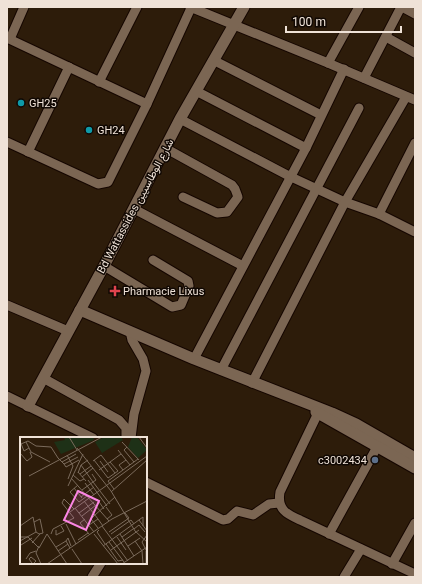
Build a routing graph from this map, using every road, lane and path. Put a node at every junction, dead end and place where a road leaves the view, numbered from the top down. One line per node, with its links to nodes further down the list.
1 (24, 7): 10 (street)
2 (137, 7): 17 (street)
3 (191, 7): 8 (street); 20 (street)
4 (244, 7): 8 (street, Bd Wattassides شارع الوطاسيين)
5 (359, 7): 13 (street)
6 (402, 7): 7 (street); 9 (street)
7 (415, 14)
8 (234, 24): 12 (street, Bd Wattassides شارع الوطاسيين); 13 (street)
9 (386, 37): 11 (street); 16 (street)
10 (8, 38): 14 (street)
11 (415, 53)
12 (213, 60): 18 (street, Bd Wattassides شارع الوطاسيين); 22 (street)
13 (328, 63): 15 (street)
14 (69, 67): 17 (street); 28 (street)
15 (344, 70): 16 (street); 22 (street)
16 (364, 78): 19 (street)
17 (99, 82): 20 (street)
18 (196, 91): 23 (street, Bd Wattassides شارع الوطاسيين); 27 (street)
19 (411, 98): 32 (street)
20 (147, 104): 28 (street)
21 (359, 108): 30 (street)
22 (321, 115): 27 (street)
23 (180, 119): 26 (street, Bd Wattassides شارع الوطاسيين); 29 (street)
24 (7, 142): 28 (street)
25 (415, 143): 34 (street)
26 (165, 148): 31 (street); 33 (street, Bd Wattassides شارع الوطاسيين)
27 (306, 148): 29 (street)
28 (28, 152)
29 (289, 176): 30 (street); 38 (street)
30 (315, 188): 32 (street); 44 (street)
31 (183, 197)
32 (345, 202): 34 (street); 46 (street)
33 (134, 209): 37 (street, Bd Wattassides شارع الوطاسيين); 38 (street)
34 (379, 214): 35 (street)
35 (414, 228)
36 (153, 260): 37 (street)
37 (104, 266): 40 (street, Bd Wattassides شارع الوطاسيين)
38 (243, 266): 43 (street)
39 (7, 305): 41 (street)
40 (80, 310): 41 (street, Bd Wattassides شارع الوطاسيين); 42 (street)
41 (68, 331): 45 (street, Bd Wattassides شارع الوطاسيين)
42 (130, 331): 43 (street); 52 (street)
43 (194, 359): 44 (street)
44 (221, 370): 46 (street)
45 (43, 378): 48 (street, Bd Wattassides شارع الوطاسيين); 51 (street)
46 (252, 383): 49 (street)
47 (7, 396): 48 (street)
48 (28, 406): 50 (street)
49 (319, 411): 53 (street); 54 (street); 57 (street)
50 (91, 437)
51 (126, 437)
52 (131, 437)
53 (377, 447): 55 (street); 59 (street)
54 (415, 458)
55 (415, 468)
56 (147, 482): 57 (street)
57 (279, 503): 59 (street)
58 (415, 523): 62 (street)
59 (329, 534): 60 (street)
60 (361, 549): 62 (street); 65 (street)
61 (100, 564): 64 (street)
62 (392, 564): 63 (street)
63 (415, 574)
64 (92, 577)
65 (344, 577)

